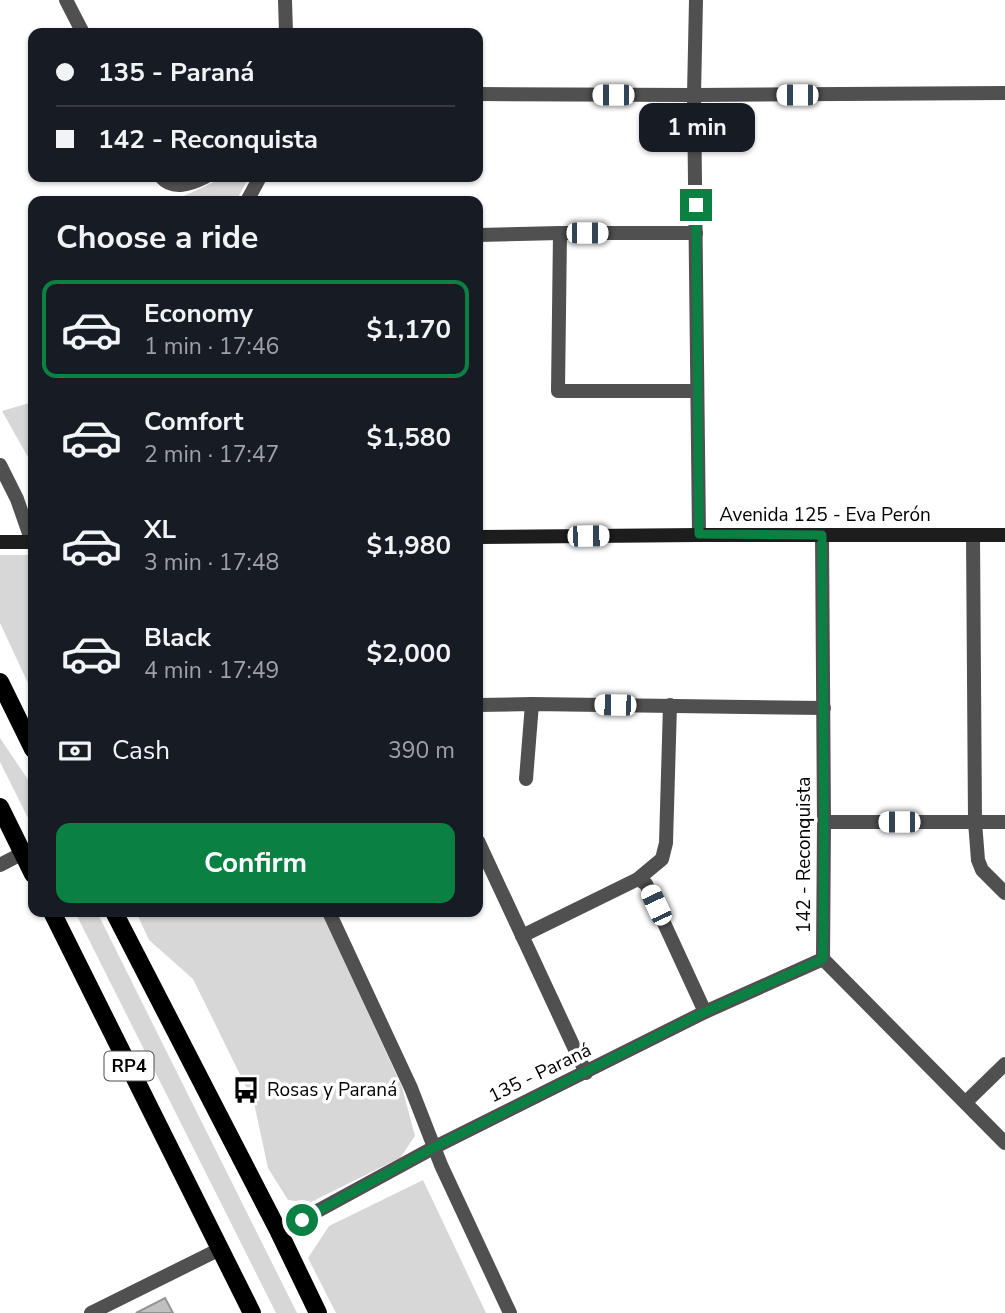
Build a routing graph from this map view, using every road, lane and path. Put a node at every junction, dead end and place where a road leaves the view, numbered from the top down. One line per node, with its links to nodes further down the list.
1 (66, 0): 4 (street)
2 (285, 0): 5 (street)
3 (696, 0): 8 (street)
4 (80, 28)
5 (286, 28)
6 (1005, 93): 8 (street)
7 (483, 94): 8 (street)
8 (694, 96): 12 (street)
9 (165, 182): 10 (street)
10 (196, 182)
11 (559, 233): 12 (street); 13 (street); 14 (street)
12 (696, 233): 14 (street)
13 (483, 235)
14 (697, 391): 17 (street)
15 (0, 465): 16 (street)
16 (28, 529)
17 (699, 534): 18 (street, Avenida 125 - Eva Perón); 21 (street, Avenida 125 - Eva Perón)
18 (822, 535): 19 (street, Avenida 125 - Eva Perón); 28 (street, 142 - Reconquista)
19 (973, 535): 20 (street, Avenida 125 - Eva Perón); 33 (street)
20 (1005, 535)
21 (483, 537)
22 (0, 542): 23 (street)
23 (28, 542)
24 (0, 682): 29 (main road)
25 (531, 704): 26 (street); 27 (street); 30 (street)
26 (483, 705)
27 (670, 705): 28 (street); 39 (street)
28 (824, 708): 32 (street, 142 - Reconquista)
29 (28, 739)
30 (526, 779)
31 (0, 807): 36 (main road)
32 (824, 822): 33 (street); 45 (street, 142 - Reconquista)
33 (975, 822): 34 (street); 40 (street)
34 (1005, 822)
35 (483, 852): 44 (street)
36 (23, 853): 37 (street); 38 (main road)
37 (0, 864)
38 (28, 864)
39 (638, 879): 44 (street); 46 (street)
40 (1005, 893)
41 (54, 917): 53 (main road, RP4)
42 (117, 917): 52 (main road, RP4)
43 (332, 917): 51 (street)
44 (522, 936): 48 (street)
45 (823, 959): 46 (street, 135 - Paraná); 49 (street, 142 - Reconquista)
46 (705, 1012): 48 (street, 135 - Paraná)
47 (1005, 1064): 49 (street)
48 (586, 1073): 51 (street, 135 - Paraná)
49 (966, 1102): 50 (street, 142 - Reconquista)
50 (1005, 1143)
51 (433, 1148): 52 (street, 135 - Paraná); 57 (street)
52 (279, 1233): 56 (main road, RP4)
53 (220, 1250): 54 (street); 55 (main road, RP4)
54 (91, 1313)
55 (252, 1313)
56 (318, 1313)
57 (510, 1313)

